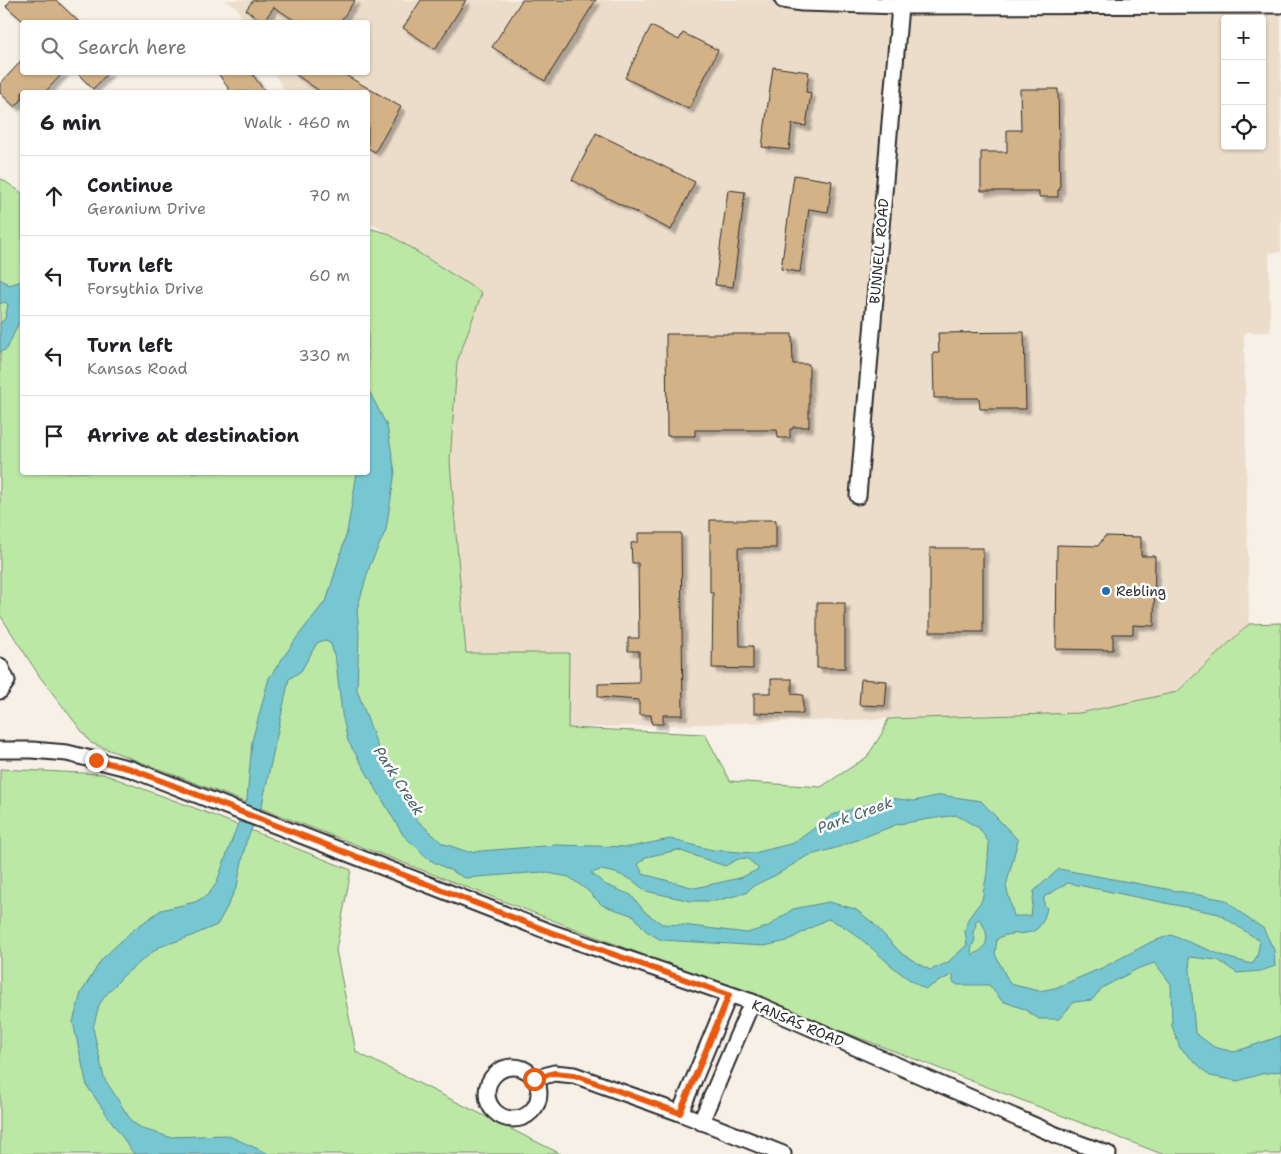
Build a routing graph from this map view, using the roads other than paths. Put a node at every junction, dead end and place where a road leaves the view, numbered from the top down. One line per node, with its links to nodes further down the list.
1 (783, 0): 3 (street)
2 (1281, 5): 3 (street)
3 (900, 6): 4 (street, BUNNELL ROAD)
4 (858, 496)
5 (0, 666): 6 (street)
6 (0, 691)
7 (0, 750): 8 (street, KANSAS ROAD)
8 (729, 995): 9 (street, KANSAS ROAD); 11 (street)
9 (752, 1002): 12 (street); 14 (street, KANSAS ROAD)
10 (534, 1079): 11 (street)
11 (680, 1113): 12 (street)
12 (701, 1122): 13 (street)
13 (783, 1154)
14 (1108, 1154)

